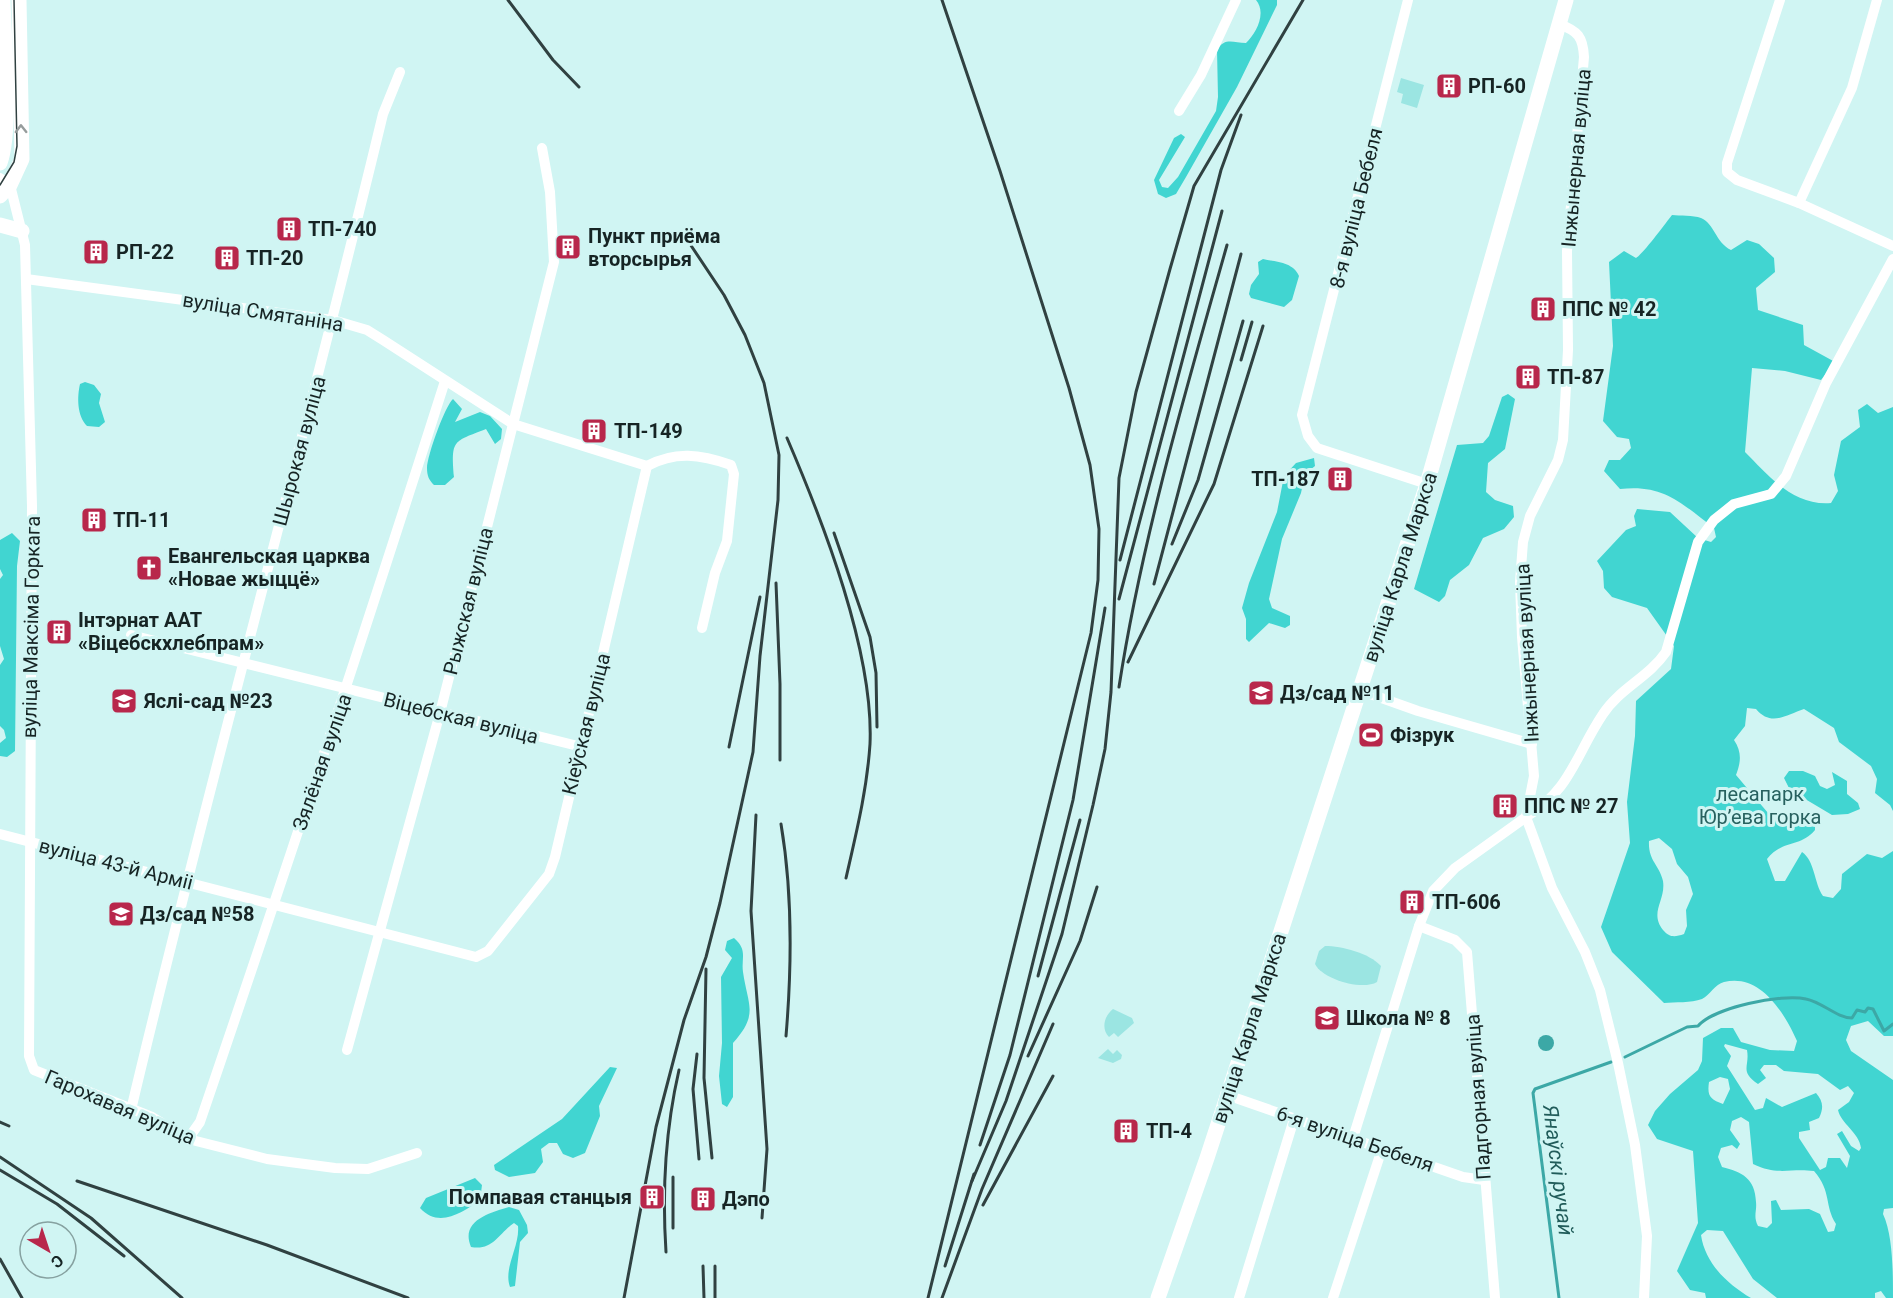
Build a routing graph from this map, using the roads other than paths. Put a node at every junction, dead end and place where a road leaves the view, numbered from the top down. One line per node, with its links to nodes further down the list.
1 (3, 0): 12 (main road, вуліца Максіма Горкага)
2 (19, 0): 13 (main road, one-way to 2)
3 (1236, 0): 10 (street)
4 (1408, 0): 24 (street, 8-я вуліца Бебеля)
5 (1566, 0): 8 (main road, вуліца Карла Маркса)
6 (1780, 0): 14 (street)
7 (1877, 0): 14 (street)
8 (1558, 24): 24 (main road, вуліца Карла Маркса); 31 (street, Інжынерная вуліца)
9 (400, 72): 20 (street, Шырокая вуліца)
10 (1179, 111)
11 (542, 148): 22 (street, Рыжская вуліца)
12 (2, 158): 13 (main road, вуліца Максіма Горкага)
13 (3, 186): 16 (street, вуліца Максіма Горкага)
14 (1799, 203): 17 (street)
15 (0, 225): 16 (main road)
16 (22, 231): 19 (street, вуліца Максіма Горкага)
17 (1893, 246)
18 (1893, 259): 33 (street)
19 (26, 279): 20 (street, вуліца Смятаніна); 35 (street, вуліца Максіма Горкага)
20 (333, 320): 21 (street, вуліца Смятаніна); 27 (street, Шырокая вуліца)
21 (445, 381): 22 (street, вуліца Смятаніна); 28 (street, Зялёная вуліца)
22 (513, 424): 23 (street, вуліца Смятаніна); 30 (street, Рыжская вуліца)
23 (647, 466): 25 (street); 32 (street, Кіеўская вуліца)
24 (1427, 484): 29 (main road, вуліца Карла Маркса)
25 (702, 628)
26 (131, 635): 27 (street, Віцебская вуліца)
27 (242, 663): 28 (street, Віцебская вуліца); 36 (street, Шырокая вуліца)
28 (346, 690): 30 (street, Віцебская вуліца); 37 (street, Зялёная вуліца)
29 (1359, 690): 31 (street); 43 (main road, вуліца Карла Маркса)
30 (440, 713): 32 (street, Віцебская вуліца); 39 (street, Рыжская вуліца)
31 (1532, 744): 33 (street, Інжынерная вуліца)
32 (582, 747): 40 (street, Кіеўская вуліца)
33 (1527, 817): 38 (street); 55 (street)
34 (0, 834): 35 (street, вуліца 43-й Арміі)
35 (29, 842): 36 (street, вуліца 43-й Арміі); 42 (street, вуліца Максіма Горкага)
36 (185, 882): 37 (street, вуліца 43-й Арміі); 44 (street, Шырокая вуліца)
37 (274, 904): 39 (street, вуліца 43-й Арміі); 46 (street, Зялёная вуліца)
38 (1419, 926): 47 (street); 50 (street, Падгорная вуліца)
39 (380, 931): 40 (street, вуліца 43-й Арміі); 41 (street, Рыжская вуліца)
40 (476, 957)
41 (347, 1050)
42 (34, 1070): 44 (street, Гарохавая вуліца)
43 (1227, 1095): 45 (street, 6-я вуліца Бебеля); 51 (main road, вуліца Карла Маркса)
44 (131, 1110): 46 (street, Гарохавая вуліца)
45 (1294, 1119): 47 (street, 6-я вуліца Бебеля); 52 (street)
46 (188, 1138): 49 (street, Гарохавая вуліца)
47 (1353, 1138): 48 (street, 6-я вуліца Бебеля)
48 (1382, 1149): 50 (street, 6-я вуліца Бебеля); 53 (street)
49 (417, 1153)
50 (1484, 1180): 54 (street, Падгорная вуліца)
51 (1158, 1298)
52 (1239, 1298)
53 (1333, 1298)
54 (1496, 1298)
55 (1644, 1298)

